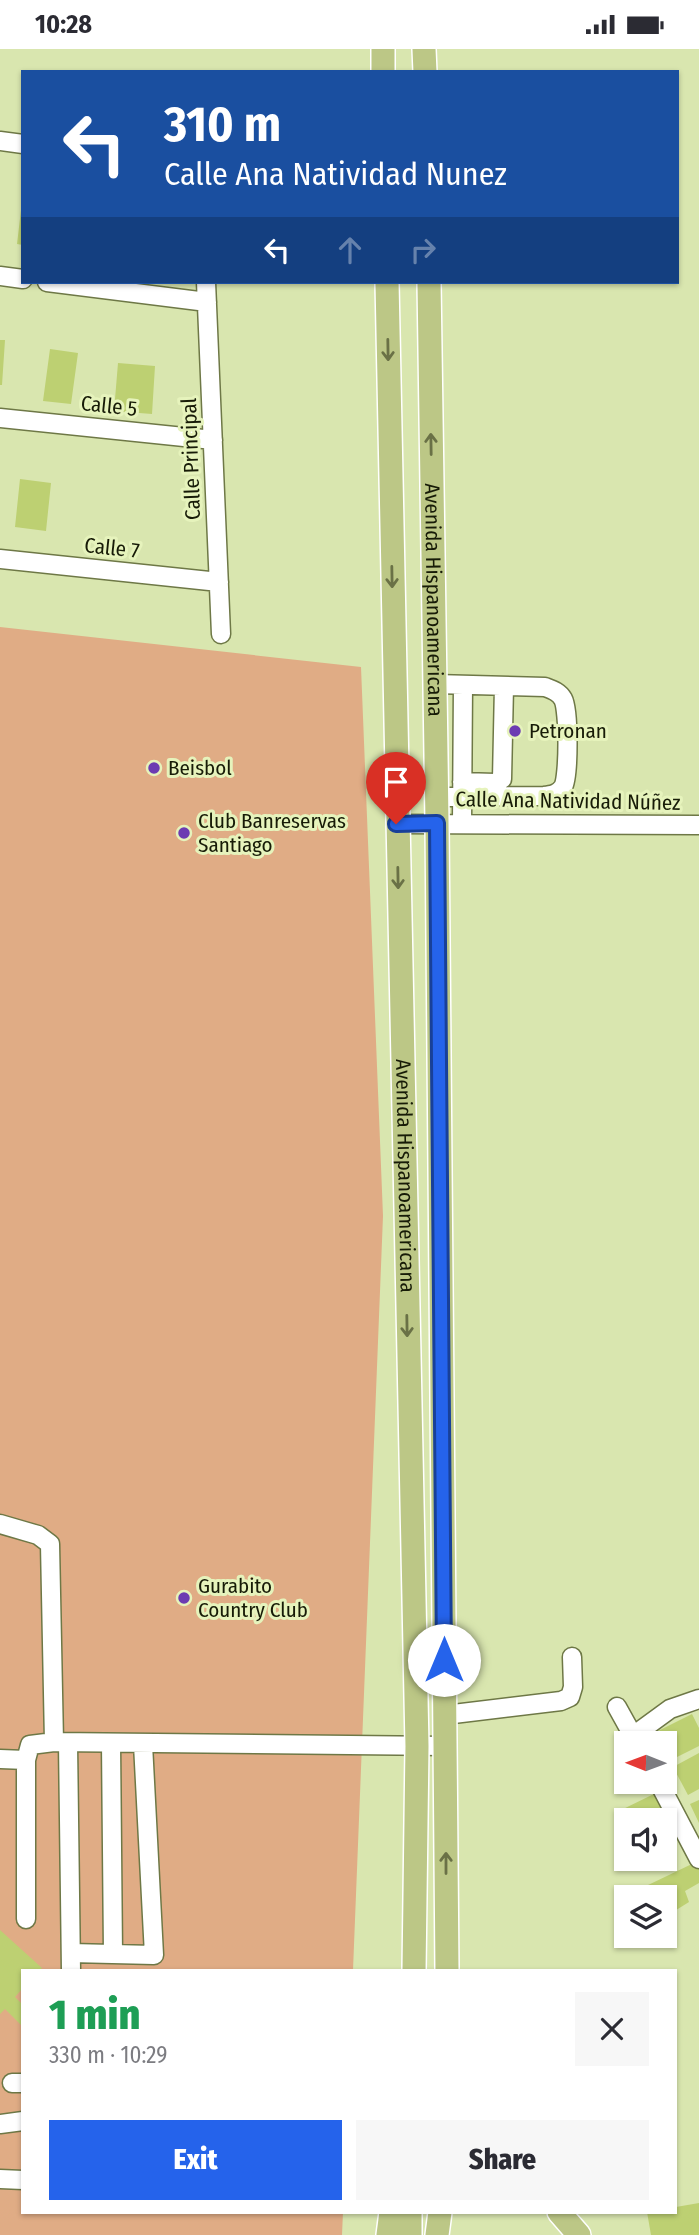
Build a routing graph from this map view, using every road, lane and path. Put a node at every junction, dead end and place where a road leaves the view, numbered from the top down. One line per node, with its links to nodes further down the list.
1 (383, 49): 3 (main road)
2 (424, 49): 4 (main road)
3 (383, 70)
4 (425, 70)
5 (0, 141): 6 (street)
6 (21, 145)
7 (0, 276): 8 (street)
8 (21, 279)
9 (63, 284): 13 (street)
10 (206, 284): 13 (street, Calle Principal)
11 (387, 284): 26 (main road, Avenida Hispanoamericana, one-way to 26)
12 (429, 284): 19 (main road, Avenida Hispanoamericana, one-way to 12)
13 (207, 302): 15 (street, Calle Principal)
14 (0, 418): 15 (street, Calle 5)
15 (213, 440): 17 (street, Calle Principal)
16 (0, 559): 17 (street, Calle 7)
17 (219, 582): 18 (street, Calle Principal)
18 (221, 634)
19 (435, 684): 20 (street); 23 (main road, Avenida Hispanoamericana)
20 (463, 685): 21 (street); 22 (street)
21 (504, 686): 22 (street); 22 (street)
22 (462, 789): 23 (street); 25 (street)
23 (437, 797): 24 (main road, Avenida Hispanoamericana)
24 (437, 823): 25 (street, Calle Ana Natividad Núñez); 26 (street, Calle Ana Natividad Núñez); 32 (main road, Avenida Hispanoamericana)
25 (462, 823): 27 (street, Calle Ana Natividad Núñez)
26 (396, 824): 38 (main road, Avenida Hispanoamericana, one-way to 38)
27 (699, 825)
28 (0, 1524): 35 (street)
29 (572, 1657): 32 (street)
30 (699, 1699): 34 (street)
31 (617, 1707): 33 (street)
32 (445, 1715): 39 (main road, Avenida Hispanoamericana)
33 (630, 1731)
34 (644, 1731)
35 (61, 1743): 36 (street); 41 (street); 47 (street)
36 (111, 1744): 37 (street); 46 (street)
37 (143, 1744): 38 (street); 46 (street)
38 (417, 1746): 39 (street); 48 (main road, Avenida Hispanoamericana)
39 (445, 1746): 45 (main road, Avenida Hispanoamericana, one-way to 39)
40 (0, 1759): 41 (street)
41 (26, 1760): 44 (street)
42 (665, 1794): 43 (street)
43 (699, 1859)
44 (26, 1919)
45 (446, 1931): 49 (main road, Avenida Hispanoamericana); 50 (main road)
46 (113, 1954): 47 (street)
47 (71, 1962)
48 (413, 1969)
49 (446, 1969)
50 (456, 1969)
51 (21, 2121): 52 (street)
52 (0, 2124)
53 (0, 2179): 54 (street)
54 (21, 2180)
55 (391, 2214): 59 (main road)
56 (410, 2214): 60 (main road)
57 (440, 2214): 61 (main road)
58 (561, 2214): 62 (main road)
59 (387, 2235)
60 (410, 2235)
61 (437, 2235)
62 (579, 2235)

